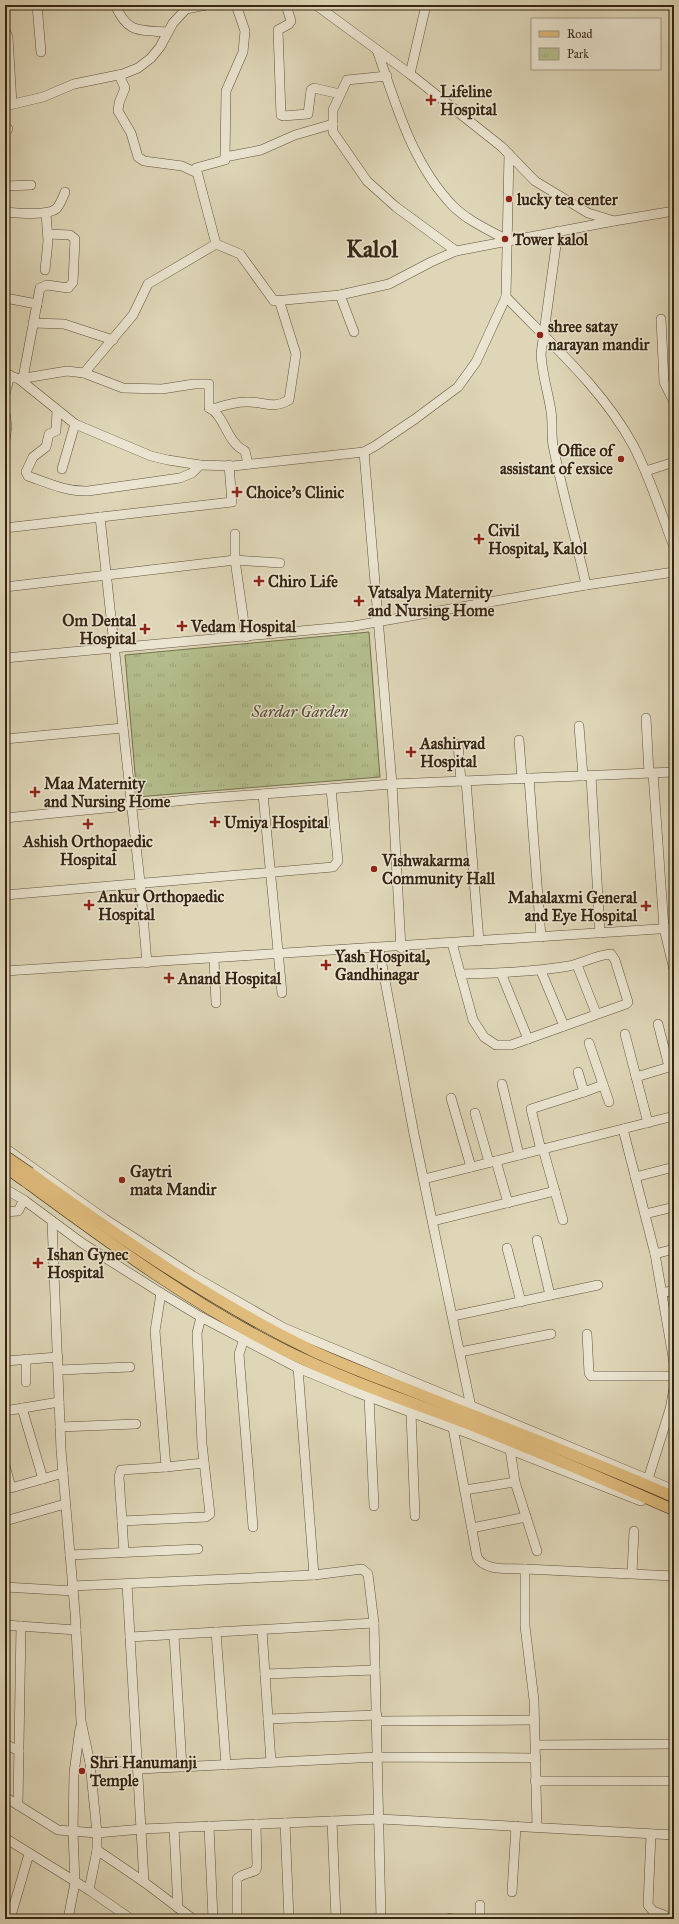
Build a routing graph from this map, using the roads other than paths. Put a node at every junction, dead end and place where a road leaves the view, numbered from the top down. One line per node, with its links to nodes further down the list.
1 (37, 5): 12 (street)
2 (115, 5): 10 (street)
3 (206, 5): 8 (street)
4 (236, 5): 20 (street)
5 (286, 5): 16 (street)
6 (316, 5): 11 (street)
7 (426, 5): 13 (street)
8 (185, 7): 10 (street)
9 (5, 31): 17 (street)
10 (168, 32): 14 (street)
11 (377, 50): 13 (street); 15 (street)
12 (41, 52)
13 (410, 74): 19 (street)
14 (119, 75): 17 (street); 21 (street)
15 (387, 76): 16 (street); 31 (street)
16 (340, 94): 18 (street)
17 (9, 105)
18 (333, 124): 20 (street); 33 (street)
19 (509, 154): 28 (street); 31 (street)
20 (225, 157): 21 (street)
21 (197, 172): 32 (street)
22 (31, 185): 23 (street)
23 (5, 186)
24 (66, 192): 27 (street)
25 (674, 211): 28 (street)
26 (5, 212): 27 (street)
27 (46, 213): 30 (street)
28 (614, 221): 29 (street)
29 (558, 231): 31 (street); 43 (street)
30 (48, 234): 34 (street); 39 (street)
31 (507, 240): 33 (street); 36 (street)
32 (216, 244): 38 (street); 44 (street)
33 (456, 251): 35 (street)
34 (45, 270)
35 (340, 295): 38 (street); 42 (street)
36 (506, 297): 43 (street); 55 (street)
37 (5, 298): 39 (street)
38 (279, 300): 50 (street)
39 (37, 304): 41 (street)
40 (661, 319): 49 (street)
41 (33, 323): 44 (street); 47 (street)
42 (354, 332)
43 (544, 336): 61 (street); 70 (street)
44 (113, 340): 45 (street)
45 (84, 373): 47 (street); 50 (street)
46 (8, 374): 47 (street); 48 (street)
47 (21, 379): 51 (street)
48 (5, 394)
49 (674, 402)
50 (212, 409): 57 (street)
51 (57, 411): 53 (street); 58 (street)
52 (5, 412): 54 (street)
53 (75, 424): 58 (street); 60 (street)
54 (5, 441)
55 (364, 452): 57 (street); 72 (street)
56 (674, 462): 61 (street)
57 (248, 464): 59 (street)
58 (200, 465): 59 (street)
59 (229, 465): 62 (street)
60 (62, 469)
61 (646, 471): 65 (street)
62 (100, 517): 63 (street); 69 (street)
63 (5, 528)
64 (235, 534): 66 (street)
65 (674, 547)
66 (235, 560): 67 (street); 69 (street); 73 (street)
67 (280, 564)
68 (673, 571): 70 (street)
69 (106, 575): 71 (street); 74 (street)
70 (586, 585): 72 (street)
71 (5, 587)
72 (379, 622): 73 (street); 87 (street)
73 (246, 636): 74 (street)
74 (115, 648): 75 (street); 78 (street)
75 (5, 658)
76 (646, 718): 83 (street)
77 (578, 726): 84 (street)
78 (123, 728): 79 (street); 90 (street)
79 (5, 739)
80 (519, 740): 85 (street)
81 (458, 744): 86 (street)
82 (674, 772): 83 (street)
83 (651, 773): 84 (street); 95 (street)
84 (587, 776): 85 (street); 97 (street)
85 (526, 778): 86 (street); 98 (street)
86 (464, 781): 87 (street); 99 (street)
87 (392, 784): 88 (street); 101 (street)
88 (331, 789): 89 (street); 92 (street)
89 (263, 794): 90 (street); 92 (street)
90 (131, 806): 91 (street); 93 (street)
91 (5, 818)
92 (271, 872): 93 (street); 103 (street)
93 (140, 882): 94 (street); 105 (street)
94 (5, 895)
95 (664, 928): 96 (street); 97 (street); 108 (street)
96 (674, 928)
97 (600, 933): 98 (street)
98 (541, 937): 99 (street)
99 (479, 940): 100 (street)
100 (452, 943): 101 (street); 111 (street)
101 (401, 948): 102 (street)
102 (379, 949): 103 (street); 143 (street)
103 (278, 955): 104 (street); 112 (street)
104 (214, 959): 105 (street); 113 (street)
105 (147, 963): 109 (street)
106 (577, 964): 107 (street); 114 (street); 114 (street)
107 (541, 970): 110 (street); 116 (street)
108 (674, 970)
109 (5, 971)
110 (501, 973): 111 (street); 118 (street)
111 (460, 974): 118 (street)
112 (282, 993)
113 (216, 1003)
114 (596, 1013): 116 (street)
115 (658, 1024): 121 (street)
116 (564, 1026): 118 (street)
117 (625, 1034): 121 (street)
118 (528, 1038)
119 (589, 1043): 123 (street)
120 (578, 1072): 124 (street)
121 (636, 1077): 129 (street)
122 (502, 1084): 133 (street)
123 (603, 1085): 124 (street); 126 (street)
124 (584, 1092): 132 (street)
125 (451, 1098): 138 (street)
126 (609, 1102)
127 (475, 1113): 136 (street)
128 (674, 1116): 129 (street)
129 (648, 1123): 130 (street)
130 (623, 1129): 132 (street); 142 (street)
131 (5, 1148): 135 (street)
132 (542, 1149): 133 (street); 145 (street)
133 (519, 1155): 136 (street)
134 (5, 1156): 141 (main road, bridge)
135 (17, 1157): 140 (street); 182 (street)
136 (493, 1161): 138 (street); 147 (street)
137 (5, 1167): 141 (main road, bridge)
138 (471, 1167): 143 (street)
139 (674, 1167): 142 (street)
140 (5, 1174)
141 (27, 1177): 199 (main road); 202 (main road)
142 (635, 1177): 150 (street)
143 (424, 1178): 153 (street)
144 (5, 1189): 146 (street)
145 (555, 1191): 147 (street); 151 (street)
146 (24, 1200): 149 (street); 152 (street)
147 (508, 1203): 153 (street)
148 (674, 1207): 150 (street)
149 (5, 1212)
150 (645, 1214): 157 (street)
151 (563, 1220)
152 (52, 1221): 160 (street); 170 (street)
153 (433, 1221): 164 (street)
154 (537, 1240): 162 (street)
155 (507, 1248): 163 (street)
156 (674, 1249): 157 (street)
157 (655, 1254): 161 (street)
158 (598, 1285): 162 (street)
159 (674, 1290): 161 (street)
160 (161, 1292): 165 (street); 192 (street)
161 (662, 1293): 173 (street)
162 (550, 1295): 163 (street)
163 (521, 1302): 164 (street)
164 (453, 1316): 169 (street)
165 (201, 1317): 168 (street); 190 (street)
166 (551, 1334): 169 (street)
167 (587, 1334): 177 (street)
168 (244, 1338): 175 (street); 208 (street)
169 (460, 1352): 182 (street)
170 (58, 1357): 171 (street); 176 (street)
171 (26, 1360): 172 (street); 178 (street)
172 (5, 1361)
173 (674, 1363)
174 (130, 1367): 176 (street)
175 (298, 1368): 180 (street); 217 (street)
176 (59, 1370): 181 (street)
177 (674, 1376)
178 (26, 1382)
179 (674, 1388): 195 (street)
180 (369, 1397): 185 (street); 201 (street)
181 (60, 1402): 183 (street); 187 (street)
182 (471, 1407): 195 (street)
183 (22, 1408): 184 (street); 194 (street)
184 (5, 1411)
185 (411, 1413): 188 (street); 204 (street)
186 (136, 1424): 187 (street)
187 (60, 1427): 193 (street)
188 (453, 1428): 189 (street); 197 (street)
189 (510, 1449): 196 (street); 203 (street)
190 (204, 1463): 192 (street); 207 (street)
191 (5, 1465): 194 (street)
192 (166, 1467): 207 (street)
193 (63, 1473): 194 (street); 200 (street)
194 (43, 1479)
195 (648, 1479): 198 (street)
196 (515, 1482): 197 (street); 205 (street)
197 (465, 1490): 209 (street)
198 (674, 1490)
199 (674, 1498)
200 (66, 1504): 206 (street); 214 (street)
201 (374, 1506)
202 (674, 1510)
203 (674, 1515)
204 (415, 1516)
205 (526, 1517): 209 (street); 212 (street)
206 (5, 1521)
207 (122, 1521): 213 (street)
208 (253, 1527)
209 (472, 1528): 215 (street)
210 (634, 1531): 216 (street)
211 (198, 1549): 213 (street)
212 (537, 1551)
213 (124, 1552): 214 (street)
214 (70, 1555): 221 (street)
215 (525, 1569): 216 (street); 234 (street)
216 (632, 1574): 218 (street)
217 (314, 1575): 219 (street); 222 (street)
218 (674, 1576)
219 (127, 1584): 221 (street); 229 (street)
220 (5, 1588): 221 (street)
221 (73, 1589): 225 (street)
222 (374, 1623): 226 (street); 230 (street)
223 (5, 1625): 224 (street)
224 (21, 1626): 225 (street); 239 (street)
225 (76, 1630): 235 (street)
226 (262, 1630): 227 (street); 231 (street)
227 (216, 1632): 228 (street); 245 (street)
228 (174, 1635): 229 (street); 246 (street)
229 (130, 1637): 244 (street)
230 (375, 1670): 231 (street); 232 (street)
231 (265, 1674): 233 (street)
232 (377, 1718): 233 (street); 234 (street); 240 (street)
233 (268, 1719): 243 (street)
234 (533, 1720): 238 (street)
235 (81, 1721): 242 (street); 260 (street)
236 (5, 1744): 239 (street)
237 (674, 1744): 238 (street)
238 (536, 1745): 241 (street)
239 (19, 1751): 250 (street)
240 (378, 1757): 241 (street); 243 (street); 251 (street)
241 (536, 1758): 247 (street)
242 (90, 1762): 244 (street); 261 (street)
243 (271, 1762): 245 (street)
244 (138, 1765): 246 (street); 259 (street)
245 (226, 1765): 246 (street)
246 (182, 1767)
247 (535, 1781): 248 (street); 257 (street)
248 (674, 1781)
249 (5, 1797): 250 (street)
250 (18, 1805): 260 (street)
251 (380, 1819): 252 (street); 256 (street); 282 (street)
252 (332, 1821): 253 (street); 281 (street)
253 (285, 1823): 254 (street); 280 (street)
254 (256, 1824): 255 (street); 279 (street)
255 (209, 1826): 258 (street); 278 (street)
256 (516, 1826): 257 (street); 270 (street)
257 (537, 1827): 262 (street)
258 (174, 1828): 259 (street); 272 (street)
259 (142, 1829): 261 (street); 267 (street)
260 (73, 1832): 261 (street); 268 (street)
261 (97, 1833): 265 (street)
262 (651, 1834): 263 (street); 273 (street)
263 (674, 1835)
264 (5, 1838): 266 (street)
265 (97, 1850): 267 (street); 269 (street)
266 (29, 1854): 268 (street); 274 (street)
267 (144, 1882): 272 (street)
268 (75, 1883): 269 (street); 275 (street)
269 (89, 1890): 276 (street)
270 (512, 1892)
271 (480, 1905): 283 (street)
272 (178, 1908): 277 (street)
273 (664, 1915)
274 (10, 1919)
275 (68, 1919)
276 (129, 1919)
277 (193, 1919)
278 (213, 1919)
279 (237, 1919)
280 (289, 1919)
281 (336, 1919)
282 (381, 1919)
283 (480, 1919)

